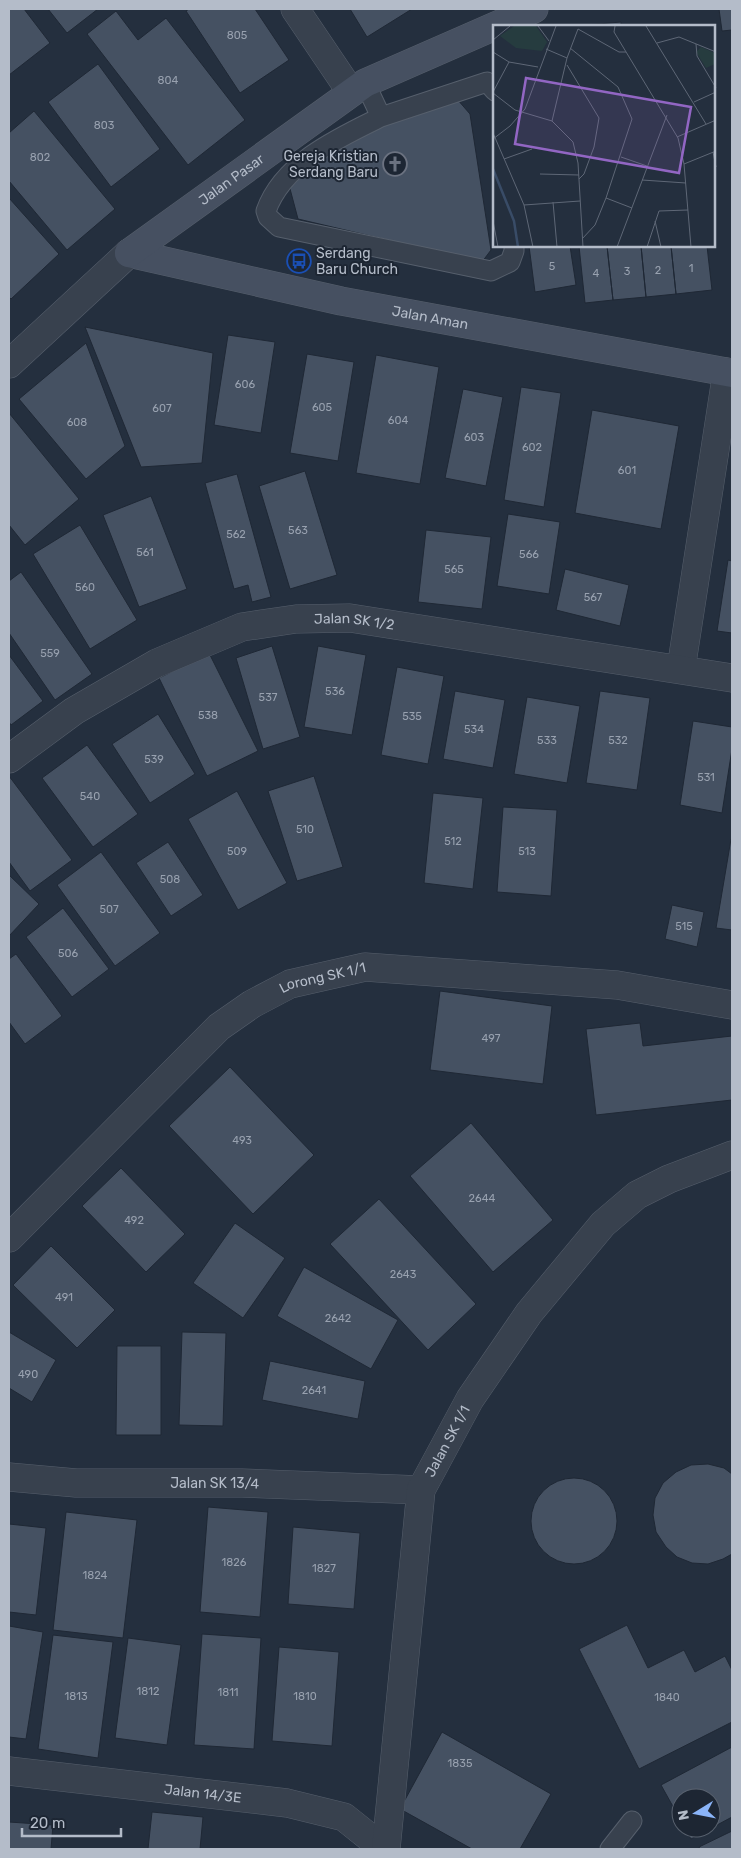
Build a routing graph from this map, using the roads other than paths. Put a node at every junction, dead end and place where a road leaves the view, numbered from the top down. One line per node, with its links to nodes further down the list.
1 (295, 9): 5 (street)
2 (534, 9): 3 (street, Jalan Pasar)
3 (498, 25)
4 (493, 27): 5 (street, Jalan Pasar)
5 (358, 88): 7 (lane); 9 (street, Jalan Pasar)
6 (493, 89): 7 (lane)
7 (381, 117): 8 (lane)
8 (514, 248)
9 (129, 253): 10 (street, Jalan Pasar); 11 (street, Jalan Aman)
10 (9, 364)
11 (729, 373): 12 (street)
12 (681, 668): 13 (street, Jalan SK 1/2); 14 (street, Jalan SK 1/2)
13 (732, 678)
14 (9, 760)
15 (732, 1005): 17 (street, Lorong SK 1/1)
16 (732, 1155): 19 (street, Jalan SK 1/1)
17 (9, 1238)
18 (9, 1477): 19 (street, Jalan SK 13/4)
19 (421, 1490): 22 (street, Jalan SK 1/1)
20 (9, 1771): 22 (street, Jalan 14/3E)
21 (632, 1821): 23 (lane)
22 (385, 1849)
23 (610, 1849)

